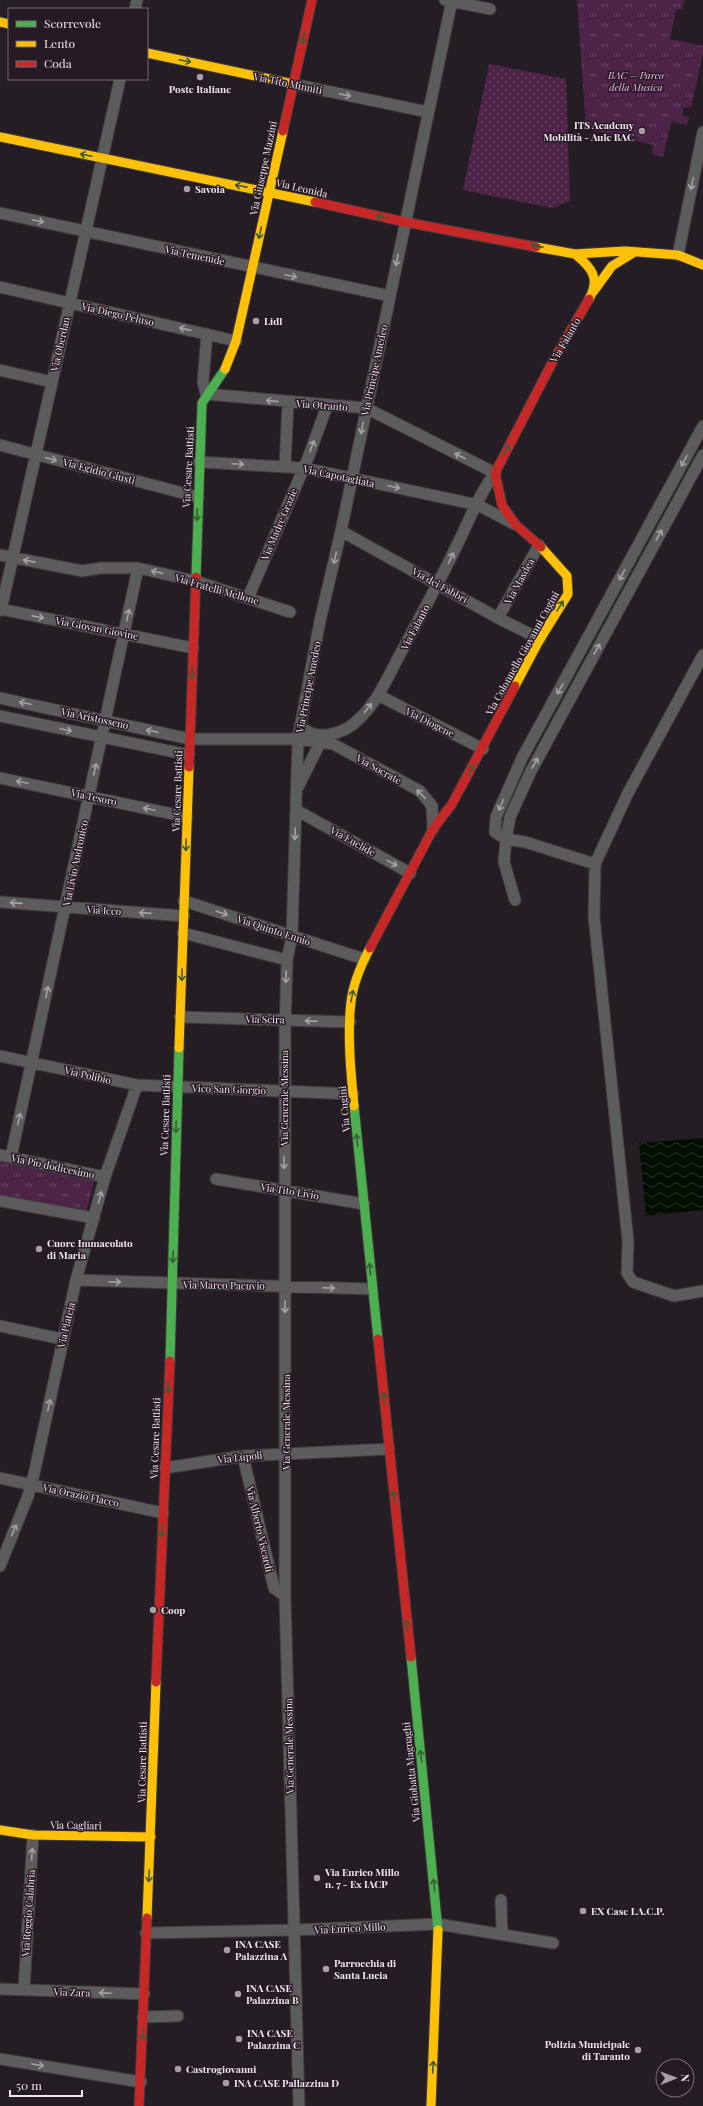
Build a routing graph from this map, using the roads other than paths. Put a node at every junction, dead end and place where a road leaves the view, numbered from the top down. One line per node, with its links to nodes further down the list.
1 (312, 0): 6 (main road, Via Giuseppe Mazzini, one-way to 6)
2 (449, 0): 3 (street); 7 (street, Via Principe Amedeo)
3 (490, 9)
4 (148, 53): 6 (main road, Via Tito Minniti, one-way to 6)
5 (120, 80): 10 (street, Via Oberdan)
6 (293, 84): 7 (street, Via Tito Minniti, one-way to 7); 11 (main road, Via Giuseppe Mazzini)
7 (428, 112): 13 (street, Via Principe Amedeo)
8 (703, 132): 17 (street, one-way to 17)
9 (0, 137): 10 (main road, Via Leonida, one-way to 9)
10 (102, 158): 11 (main road, Via Leonida, one-way to 10); 14 (street, Via Oberdan)
11 (270, 192): 13 (main road, Via Leonida, one-way to 11); 19 (main road, Via Giuseppe Mazzini, one-way to 19)
12 (0, 213): 14 (street, Via Temenide, one-way to 14)
13 (405, 222): 16 (main road, Via Leonida, one-way to 13); 22 (street, Via Principe Amedeo, one-way to 22)
14 (85, 231): 19 (street, Via Temenide); 23 (street, Via Oberdan)
15 (633, 253): 16 (main road); 17 (main road); 21 (main road, Via Falanto)
16 (575, 254): 21 (main road)
17 (678, 255): 18 (main road)
18 (703, 265)
19 (253, 268): 22 (street, Via Temenide, one-way to 22); 25 (main road, Via Giuseppe Mazzini)
20 (0, 287): 23 (street, Via Diego Peluso)
21 (593, 292): 39 (main road, Via Falanto, one-way to 21)
22 (390, 296): 31 (street, Via Principe Amedeo)
23 (69, 303): 24 (street, Via Diego Peluso, one-way to 23); 27 (street, Via Oberdan)
24 (206, 334): 25 (street, Via Diego Peluso); 28 (street)
25 (236, 341): 28 (main road, Via Giuseppe Mazzini)
26 (0, 370): 27 (street)
27 (52, 382): 34 (street, Via Oberdan)
28 (206, 394): 29 (street, Via Otranto, one-way to 28); 36 (main road, Via Cesare Battisti)
29 (288, 402): 30 (street, Via Otranto); 37 (street)
30 (327, 406): 31 (street, Via Otranto); 38 (street, Via Madre Grazie, one-way to 30)
31 (366, 408): 39 (street, Via Otranto, one-way to 31); 40 (street, Via Principe Amedeo, one-way to 40)
32 (703, 426): 79 (street, one-way to 79)
33 (0, 445): 34 (street, Via Egidio Giusti)
34 (35, 454): 41 (street, Via Egidio Giusti, one-way to 41); 47 (street, Via Oberdan)
35 (703, 455): 79 (street, one-way to 35)
36 (199, 462): 37 (street, Via Capotagliata, one-way to 37); 41 (main road, Via Cesare Battisti)
37 (285, 466): 38 (street, Via Capotagliata)
38 (304, 468): 40 (street, Via Capotagliata); 51 (street, Via Madre Grazie)
39 (495, 472): 42 (street, Via Falanto); 43 (main road)
40 (352, 479): 42 (street, Via Capotagliata, one-way to 42); 44 (street, Via Principe Amedeo)
41 (198, 497): 49 (main road, Via Cesare Battisti, one-way to 49)
42 (478, 505): 43 (street, Via Capotagliata); 50 (street, Via Falanto, one-way to 42)
43 (514, 524): 45 (main road, Via Colonnello Giovanni Cugini)
44 (341, 531): 50 (street, Via dei Fabbri); 63 (street, Via Principe Amedeo, one-way to 63)
45 (539, 545): 54 (street, Via Masdea); 56 (main road, Via Colonnello Giovanni Cugini, one-way to 45)
46 (0, 555): 47 (street, Via Fratelli Mellone)
47 (12, 558): 48 (street, Via Fratelli Mellone, one-way to 47); 52 (street, Via Oberdan)
48 (138, 568): 49 (street, Via Fratelli Mellone, one-way to 48); 55 (street, Via Livio Andronico, one-way to 48)
49 (195, 581): 51 (street, Via Fratelli Mellone); 57 (main road, Via Cesare Battisti)
50 (438, 584): 54 (street, Via dei Fabbri); 59 (street, Via Falanto)
51 (248, 598): 53 (street, Via Fratelli Mellone)
52 (0, 609): 55 (street, Via Giovan Giovine, one-way to 55)
53 (290, 612)
54 (498, 618): 56 (street, Via dei Fabbri)
55 (124, 634): 57 (street, Via Giovan Giovine); 62 (street, Via Livio Andronico)
56 (540, 639): 69 (main road, Via Colonnello Giovanni Cugini)
57 (193, 648): 66 (main road, Via Cesare Battisti, one-way to 66)
58 (703, 655): 80 (street)
59 (378, 695): 64 (street, Via Falanto, one-way to 59); 69 (street, Via Diogene)
60 (0, 698): 62 (street, Via Aristosseno, one-way to 60)
61 (0, 716): 65 (street, Via Aristosseno, one-way to 65)
62 (106, 720): 65 (street, Via Livio Andronico); 66 (street, Via Aristosseno, one-way to 62)
63 (300, 725): 64 (street, Via Falanto); 67 (street, Via Principe Amedeo)
64 (347, 728): 70 (street)
65 (102, 738): 71 (street, Via Aristosseno); 74 (street, Via Livio Andronico, one-way to 65)
66 (190, 739): 67 (street); 71 (main road, Via Cesare Battisti)
67 (298, 739): 68 (street, Via Socrate); 73 (street, Via Generale Messina)
68 (321, 741): 70 (street, Via Socrate); 73 (street)
69 (483, 749): 75 (main road, Via Colonnello Giovanni Cugini, one-way to 69)
70 (346, 751): 78 (street, Via Socrate, one-way to 70)
71 (189, 755): 77 (main road, Via Cesare Battisti)
72 (0, 778): 74 (street, Via Tesoro, one-way to 72)
73 (297, 789): 76 (street, Via Generale Messina)
74 (89, 796): 77 (street, Via Tesoro, one-way to 74); 85 (street, Via Livio Andronico)
75 (452, 804): 78 (main road, Via Cugini)
76 (296, 810): 81 (street, Via Euclide, one-way to 81); 88 (street, Via Generale Messina, one-way to 88)
77 (188, 817): 83 (main road, Via Cesare Battisti, one-way to 83)
78 (433, 829): 81 (main road, Via Cugini)
79 (506, 839): 80 (street); 82 (street)
80 (596, 864): 111 (street)
81 (410, 873): 89 (main road, Via Cugini)
82 (515, 900)
83 (184, 901): 86 (main road, Via Cesare Battisti); 88 (street, Via Quinto Ennio, one-way to 88)
84 (0, 902): 85 (street, Via Icco, one-way to 84)
85 (65, 907): 86 (street, Via Icco, one-way to 85); 95 (street, Via Livio Andronico, one-way to 85)
86 (184, 916): 87 (main road, Via Cesare Battisti)
87 (183, 933): 90 (street); 91 (main road, Via Cesare Battisti, one-way to 91)
88 (292, 936): 89 (street, Via Quinto Ennio); 90 (street, Via Generale Messina)
89 (364, 959): 93 (main road, Via Cugini, one-way to 89)
90 (287, 960): 92 (street, Via Generale Messina, one-way to 92)
91 (180, 1017): 92 (street, Via Scira); 97 (main road, Via Cesare Battisti)
92 (285, 1020): 93 (street, Via Scira, one-way to 92); 98 (street, Via Generale Messina)
93 (350, 1022): 99 (main road, Via Cugini)
94 (0, 1056): 95 (street, Via Polibio)
95 (32, 1062): 96 (street, Via Polibio); 100 (street, Via Livio Andronico, one-way to 95)
96 (137, 1085): 97 (street, Via Polibio); 101 (street, Via Plateja)
97 (178, 1088): 98 (street, Vico San Giorgio); 108 (main road, Via Cesare Battisti, one-way to 108)
98 (284, 1091): 99 (street, Vico San Giorgio); 103 (street, Via Generale Messina, one-way to 103)
99 (352, 1094): 105 (main road, Via Cugini, one-way to 99)
100 (6, 1156): 101 (street, Via Pio dodicesimo)
101 (105, 1177): 106 (street, Via Plateja, one-way to 101)
102 (216, 1179): 103 (street, Via Tito Livio)
103 (284, 1190): 105 (street, Via Tito Livio); 109 (street, Via Generale Messina)
104 (0, 1201): 106 (street)
105 (364, 1204): 110 (main road, Via Cugini, one-way to 105)
106 (94, 1218): 107 (street, Via Plateja)
107 (76, 1280): 108 (street, Via Marco Pacuvio, one-way to 108); 113 (street, Via Plateja)
108 (172, 1284): 109 (street, Via Marco Pacuvio); 118 (main road, Via Cesare Battisti, one-way to 118)
109 (285, 1286): 110 (street, Via Marco Pacuvio, one-way to 110); 116 (street, Via Generale Messina, one-way to 116)
110 (372, 1289): 114 (main road, Via Cugini, one-way to 110)
111 (703, 1291)
112 (0, 1326): 113 (street)
113 (62, 1339): 120 (street, Via Plateja, one-way to 113)
114 (388, 1437): 115 (main road, Via Giobatta Magnaghi)
115 (389, 1449): 116 (street, Via Lùpoli); 128 (main road, Via Giobatta Magnaghi, one-way to 115)
116 (286, 1454): 117 (street, Via Lùpoli); 123 (street, Via Generale Messina)
117 (243, 1456): 118 (street, Via Lùpoli); 123 (street, Via Alberto Viscardi)
118 (164, 1468): 121 (main road, Via Cesare Battisti)
119 (0, 1478): 120 (street, Via Orazio Flacco)
120 (31, 1485): 121 (street, Via Orazio Flacco); 122 (street, Via Plateja, one-way to 120)
121 (163, 1513): 126 (main road, Via Cesare Battisti, one-way to 126)
122 (0, 1566)
123 (285, 1596): 129 (street, Via Generale Messina)
124 (0, 1830): 125 (main road, Via Cagliari)
125 (33, 1835): 126 (main road, Via Cagliari); 134 (street, Via Reggio Calabria, one-way to 125)
126 (151, 1837): 131 (main road, Via Cesare Battisti, one-way to 131)
127 (501, 1900): 130 (street)
128 (438, 1924): 129 (street, Via Enrico Millo); 130 (street, Via Enrico Millo); 142 (main road, Via Giobatta Magnaghi, one-way to 128)
129 (294, 1930): 131 (street, Via Enrico Millo); 141 (street, Via Generale Messina)
130 (502, 1930): 132 (street, Via Enrico Millo)
131 (146, 1933): 135 (main road, Via Cesare Battisti)
132 (553, 1943)
133 (0, 1989): 134 (street, Via Zara)
134 (24, 1990): 135 (street, Via Zara, one-way to 134)
135 (144, 1994): 137 (main road, Via Cesare Battisti)
136 (178, 2016): 137 (street)
137 (143, 2017): 139 (main road, Via Cesare Battisti, one-way to 139)
138 (0, 2059): 139 (street, one-way to 139)
139 (140, 2082): 140 (main road, Via Cesare Battisti)
140 (139, 2106)
141 (299, 2106)
142 (431, 2106)

